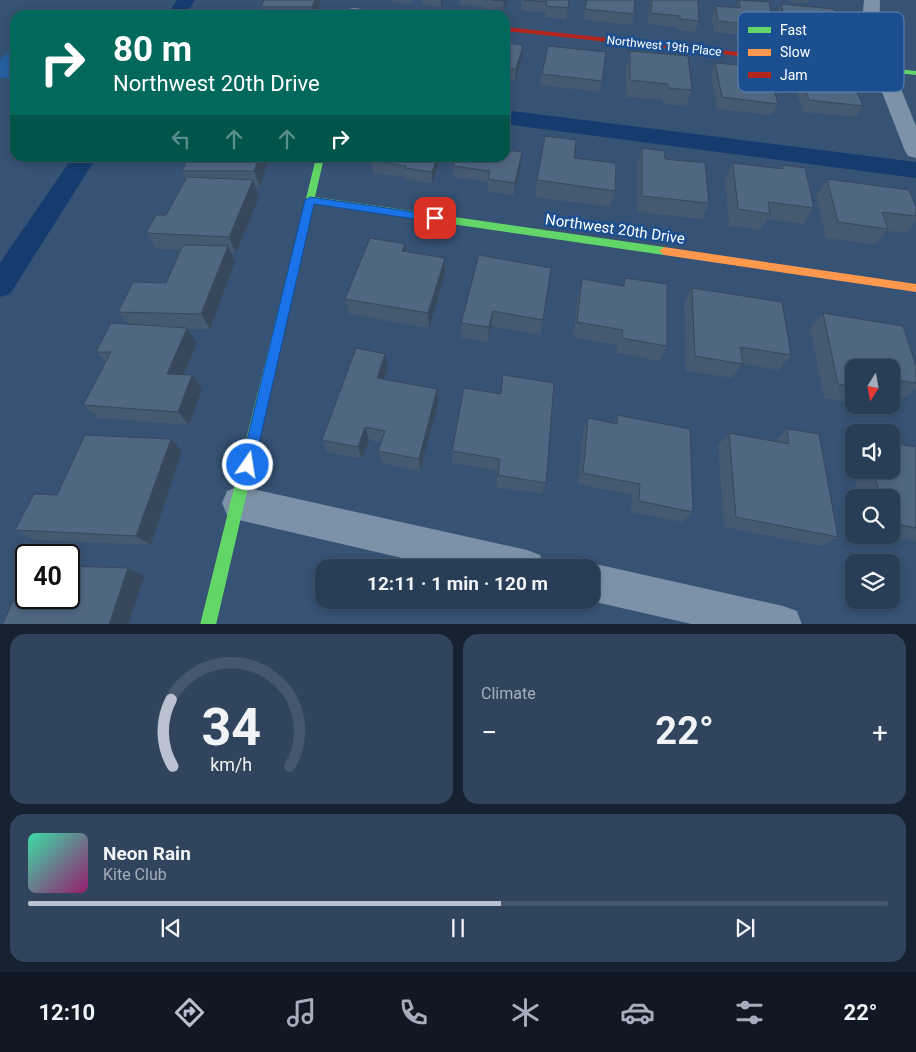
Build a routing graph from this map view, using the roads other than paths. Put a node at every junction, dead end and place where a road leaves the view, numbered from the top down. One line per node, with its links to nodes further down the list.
1 (510, 30): 2 (street, Northwest 19th Place)
2 (738, 54)
3 (892, 92): 4 (street)
4 (916, 151)
5 (319, 162): 6 (street)
6 (310, 200): 7 (street, Northwest 20th Drive); 8 (street)
7 (916, 288)
8 (239, 503): 9 (street); 11 (street)
9 (487, 559)
10 (600, 584): 12 (street)
11 (208, 624)
12 (783, 624)

